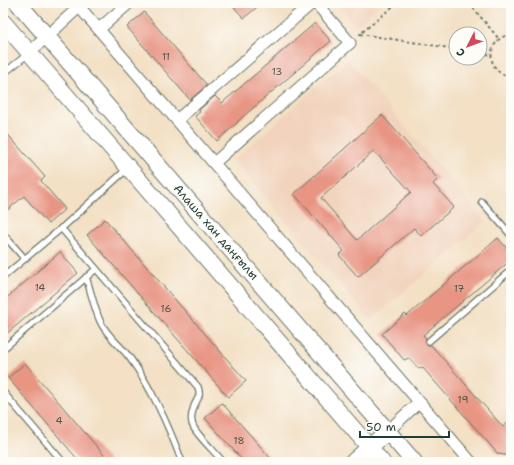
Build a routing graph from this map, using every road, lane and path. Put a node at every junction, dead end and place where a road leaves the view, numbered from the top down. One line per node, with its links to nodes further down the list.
1 (18, 3): 12 (main road, Алаша хан даңғылы)
2 (129, 3): 10 (street)
3 (312, 3): 20 (street)
4 (316, 3): 21 (street)
5 (397, 3): 14 (path)
6 (469, 3): 13 (path)
7 (78, 5): 10 (street); 12 (street)
8 (511, 21): 11 (path)
9 (3, 22): 15 (main road, Алаша хан даңғылы)
10 (99, 29): 20 (street)
11 (511, 34): 13 (path)
12 (47, 37): 15 (street); 36 (main road, Алаша хан даңғылы)
13 (499, 39): 17 (path)
14 (448, 48)
15 (30, 52): 18 (lane); 22 (main road, Алаша хан даңғылы)
16 (488, 54): 17 (path)
17 (491, 55): 19 (path)
18 (3, 74)
19 (511, 77)
20 (177, 120): 21 (street)
21 (214, 163): 35 (street)
22 (129, 168): 24 (lane); 37 (main road, Алаша хан даңғылы)
23 (482, 202): 26 (lane)
24 (61, 228): 27 (lane); 28 (lane)
25 (3, 234): 27 (lane)
26 (511, 235)
27 (24, 258): 30 (lane)
28 (96, 269): 31 (lane); 40 (lane)
29 (511, 270): 32 (lane)
30 (3, 277)
31 (86, 277): 33 (lane); 39 (lane)
32 (429, 341)
33 (3, 349)
34 (3, 392): 38 (lane)
35 (419, 402): 36 (street); 44 (street)
36 (388, 431): 37 (main road); 43 (main road, Алаша хан даңғылы)
37 (369, 447): 41 (main road); 42 (main road, Алаша хан даңғылы)
38 (63, 462)
39 (182, 462)
40 (223, 462)
41 (353, 462)
42 (382, 462)
43 (414, 462)
44 (472, 462)

